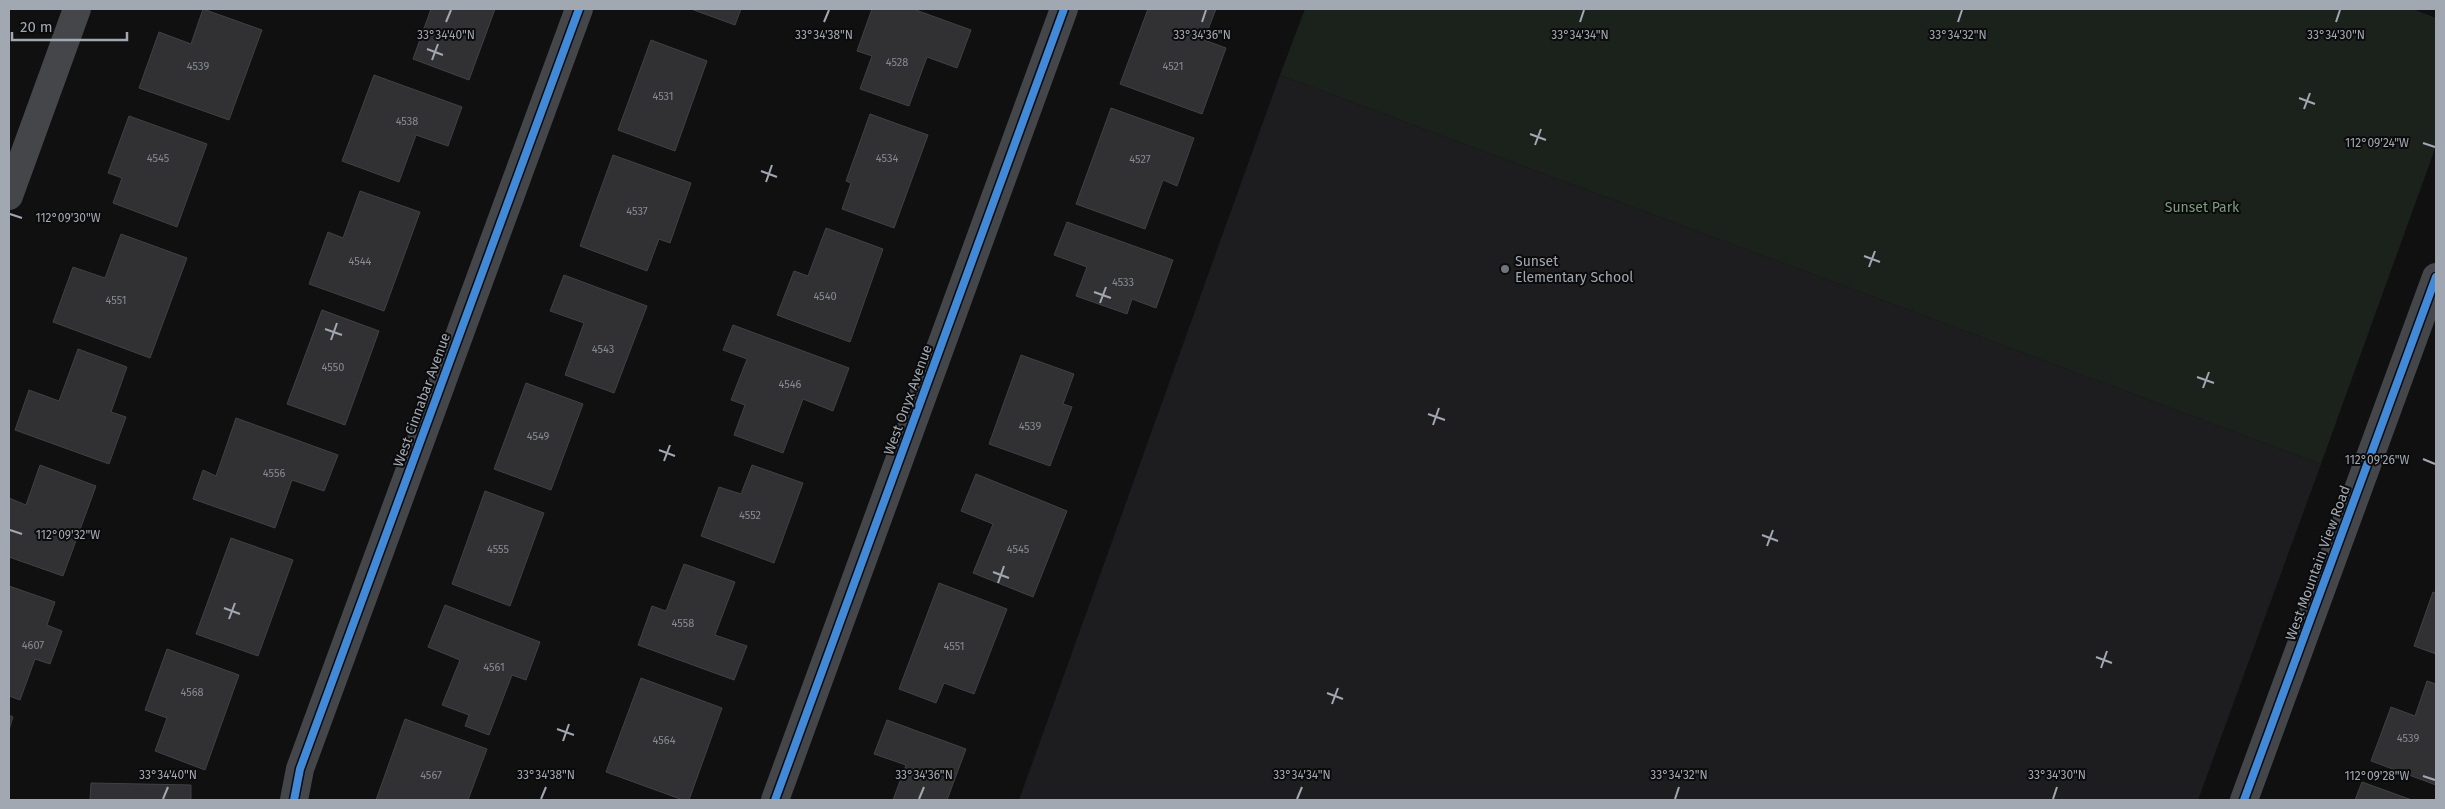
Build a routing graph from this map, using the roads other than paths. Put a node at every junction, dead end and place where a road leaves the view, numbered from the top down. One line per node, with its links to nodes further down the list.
1 (77, 9): 4 (street)
2 (579, 9): 6 (street, West Cinnabar Avenue)
3 (1064, 9): 7 (street, West Onyx Avenue)
4 (9, 196)
5 (2436, 277): 8 (street, West Mountain View Road)
6 (294, 800)
7 (775, 800)
8 (2244, 800)

